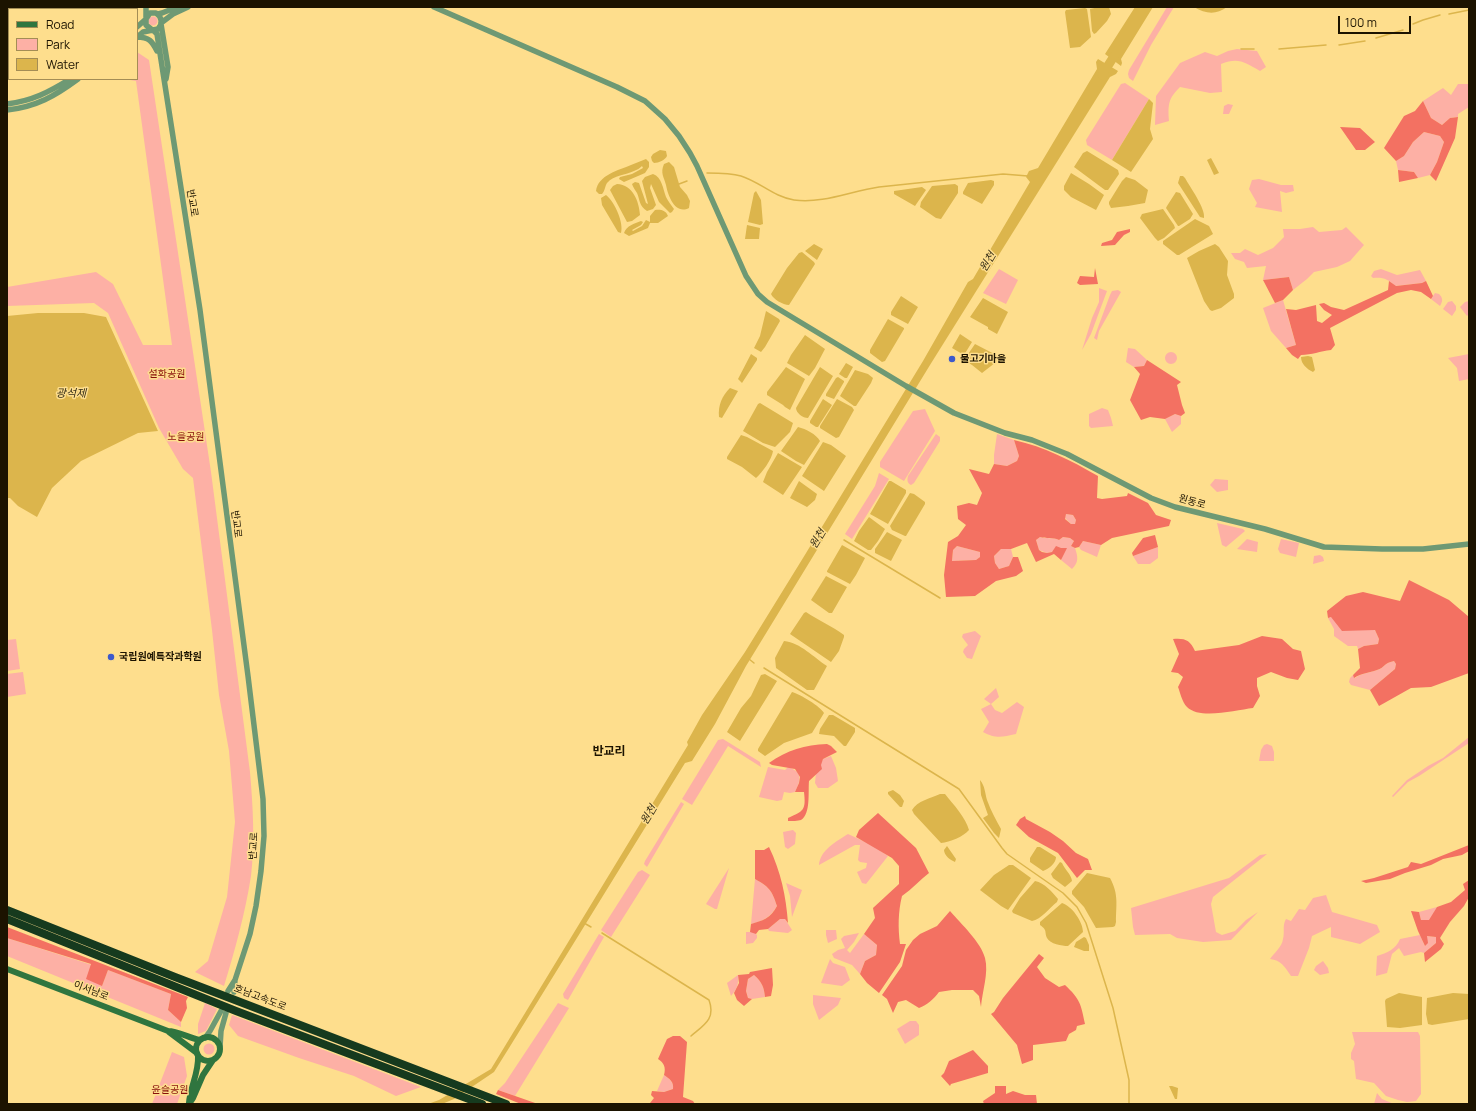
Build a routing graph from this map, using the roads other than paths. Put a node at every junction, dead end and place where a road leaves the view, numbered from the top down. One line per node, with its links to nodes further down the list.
1 (146, 7): 6 (street)
2 (178, 7): 5 (street)
3 (188, 7): 7 (street)
4 (434, 7): 17 (street, 원동로)
5 (155, 11): 6 (street); 7 (street)
6 (146, 18): 8 (street); 9 (street)
7 (161, 23): 9 (street); 14 (street, 반교로)
8 (138, 26)
9 (152, 30): 10 (street); 12 (street, 반교로)
10 (138, 36)
11 (138, 37): 12 (street)
12 (160, 54): 14 (street, 반교로)
13 (70, 82): 15 (street); 16 (street)
14 (166, 85): 21 (street, 반교로)
15 (7, 104)
16 (7, 110)
17 (1469, 544)
18 (7, 910): 29 (highway, 호남고속도로)
19 (7, 919): 28 (highway, 호남고속도로)
20 (7, 969): 22 (main road, 이서남로)
21 (231, 991)
22 (168, 1031): 23 (main road, 이서남로); 25 (main road, 이서남로)
23 (202, 1039): 24 (main road); 24 (street); 25 (main road)
24 (220, 1047): 26 (main road)
25 (197, 1055): 26 (main road); 27 (main road)
26 (213, 1060): 27 (main road)
27 (188, 1104)
28 (482, 1104)
29 (506, 1104)

